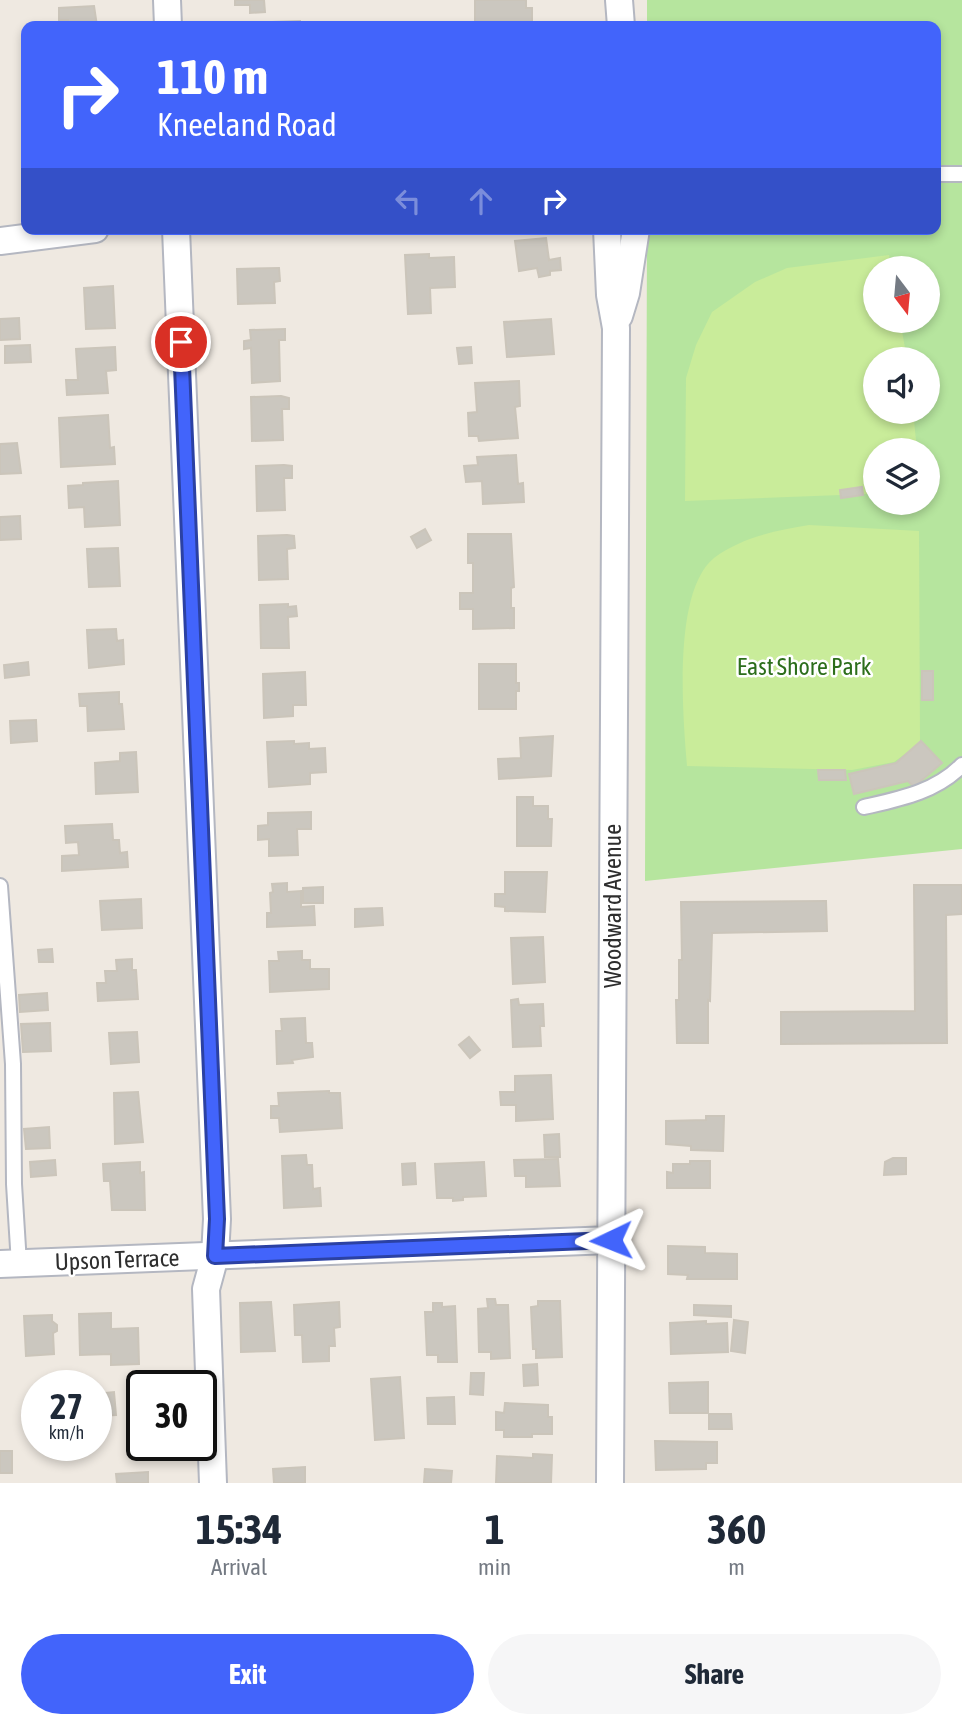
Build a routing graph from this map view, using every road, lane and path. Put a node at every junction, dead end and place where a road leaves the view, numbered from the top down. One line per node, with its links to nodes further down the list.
1 (167, 0): 4 (street)
2 (605, 0): 5 (street)
3 (620, 0): 6 (street)
4 (168, 21)
5 (604, 21)
6 (621, 21)
7 (941, 174): 8 (lane)
8 (962, 174)
9 (48, 235): 13 (street)
10 (176, 235): 19 (street)
11 (607, 235): 14 (street, Woodward Avenue)
12 (635, 235): 14 (street, Woodward Avenue)
13 (0, 241)
14 (616, 328): 18 (street, Woodward Avenue)
15 (962, 765): 16 (lane)
16 (864, 807)
17 (0, 886): 20 (lane)
18 (611, 1240): 19 (street, Upson Terrace); 22 (street, Woodward Avenue)
19 (215, 1256): 20 (street, Upson Terrace); 21 (street)
20 (9, 1264)
21 (213, 1483)
22 (610, 1483)

